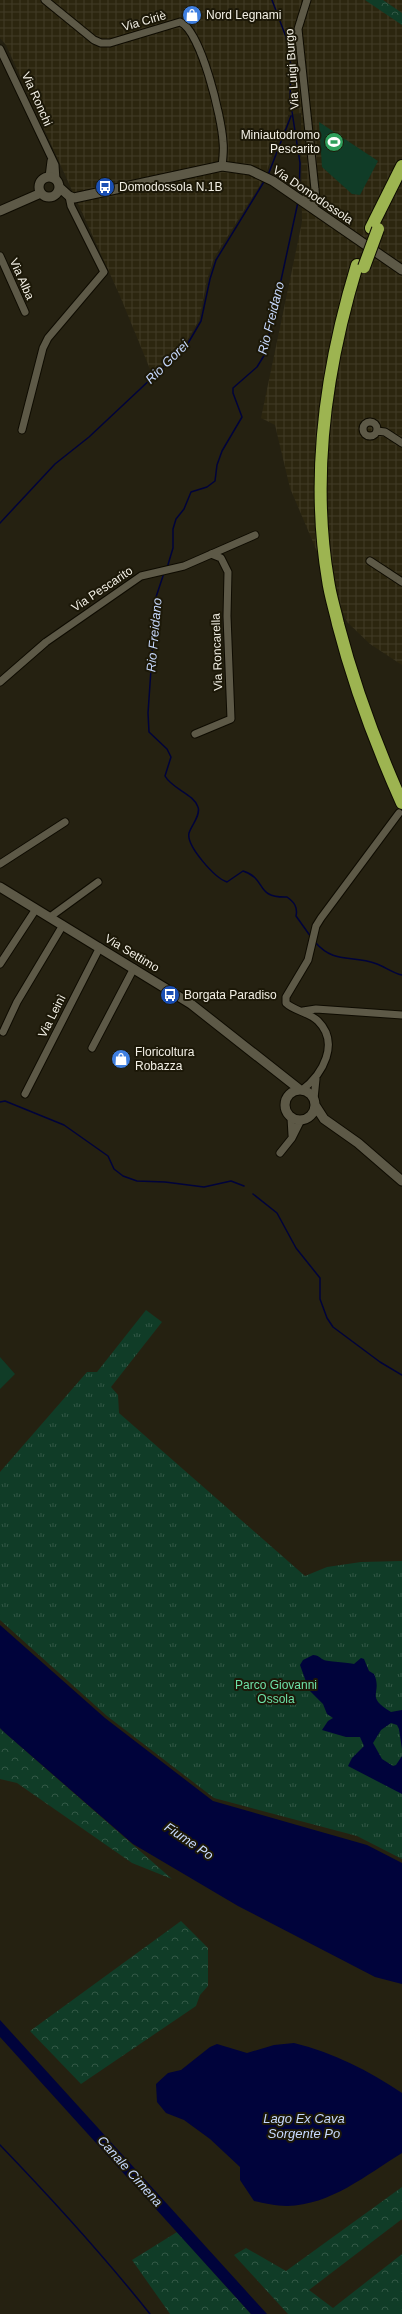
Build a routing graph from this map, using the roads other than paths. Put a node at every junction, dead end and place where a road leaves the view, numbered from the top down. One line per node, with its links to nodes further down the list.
1 (45, 0): 4 (street, Via Ciriè)
2 (307, 0): 8 (street, Via Luigi Burgo)
3 (0, 49): 7 (street, Via Ronchi)
4 (222, 166): 7 (street, Via Domodossola); 10 (street, Via Domodossola)
5 (402, 166): 14 (highway)
6 (402, 179): 14 (highway)
7 (61, 189): 9 (street, Via Domodossola); 9 (street); 19 (street, Via Ronchi)
8 (315, 189): 10 (street); 12 (street, Via Luigi Burgo)
9 (40, 190): 11 (street); 13 (street)
10 (299, 198): 12 (street, Via Domodossola)
11 (0, 206)
12 (313, 209): 17 (street, Via Domodossola)
13 (0, 211)
14 (375, 229): 16 (highway, bridge)
15 (0, 256): 18 (street, Via Alba)
16 (360, 266): 28 (highway); 29 (highway)
17 (402, 270)
18 (25, 312)
19 (22, 430)
20 (377, 431): 21 (street)
21 (402, 443)
22 (255, 535): 23 (street, Via Pescarito)
23 (211, 554): 26 (street, Via Pescarito); 27 (street, Via Roncarella)
24 (370, 561): 25 (street)
25 (402, 582)
26 (0, 682)
27 (195, 734)
28 (402, 787)
29 (401, 808): 41 (street)
30 (65, 822): 31 (street)
31 (0, 864)
32 (98, 882): 35 (street)
33 (0, 887): 34 (street, Via Settimo)
34 (36, 909): 35 (street, Via Settimo); 38 (street)
35 (50, 917): 36 (street, Via Settimo)
36 (63, 925): 37 (street, Via Settimo); 44 (street)
37 (100, 947): 39 (street, Via Settimo); 49 (street, Via Leinì)
38 (0, 964)
39 (134, 968): 45 (street); 46 (street, Via Settimo)
40 (320, 1010): 41 (street); 42 (street); 43 (street)
41 (303, 1011): 43 (street)
42 (402, 1015)
43 (316, 1019): 47 (street)
44 (3, 1032)
45 (92, 1048)
46 (284, 1078): 48 (street, Via Settimo); 50 (street)
47 (316, 1079): 48 (street); 51 (street)
48 (301, 1090): 50 (street); 51 (street)
49 (25, 1094)
50 (290, 1094): 52 (street)
51 (315, 1102): 53 (street); 54 (street)
52 (292, 1118): 53 (street); 55 (street)
53 (305, 1119): 54 (street); 55 (street)
54 (324, 1119): 57 (street)
55 (292, 1138): 56 (street)
56 (280, 1153)
57 (402, 1181)

